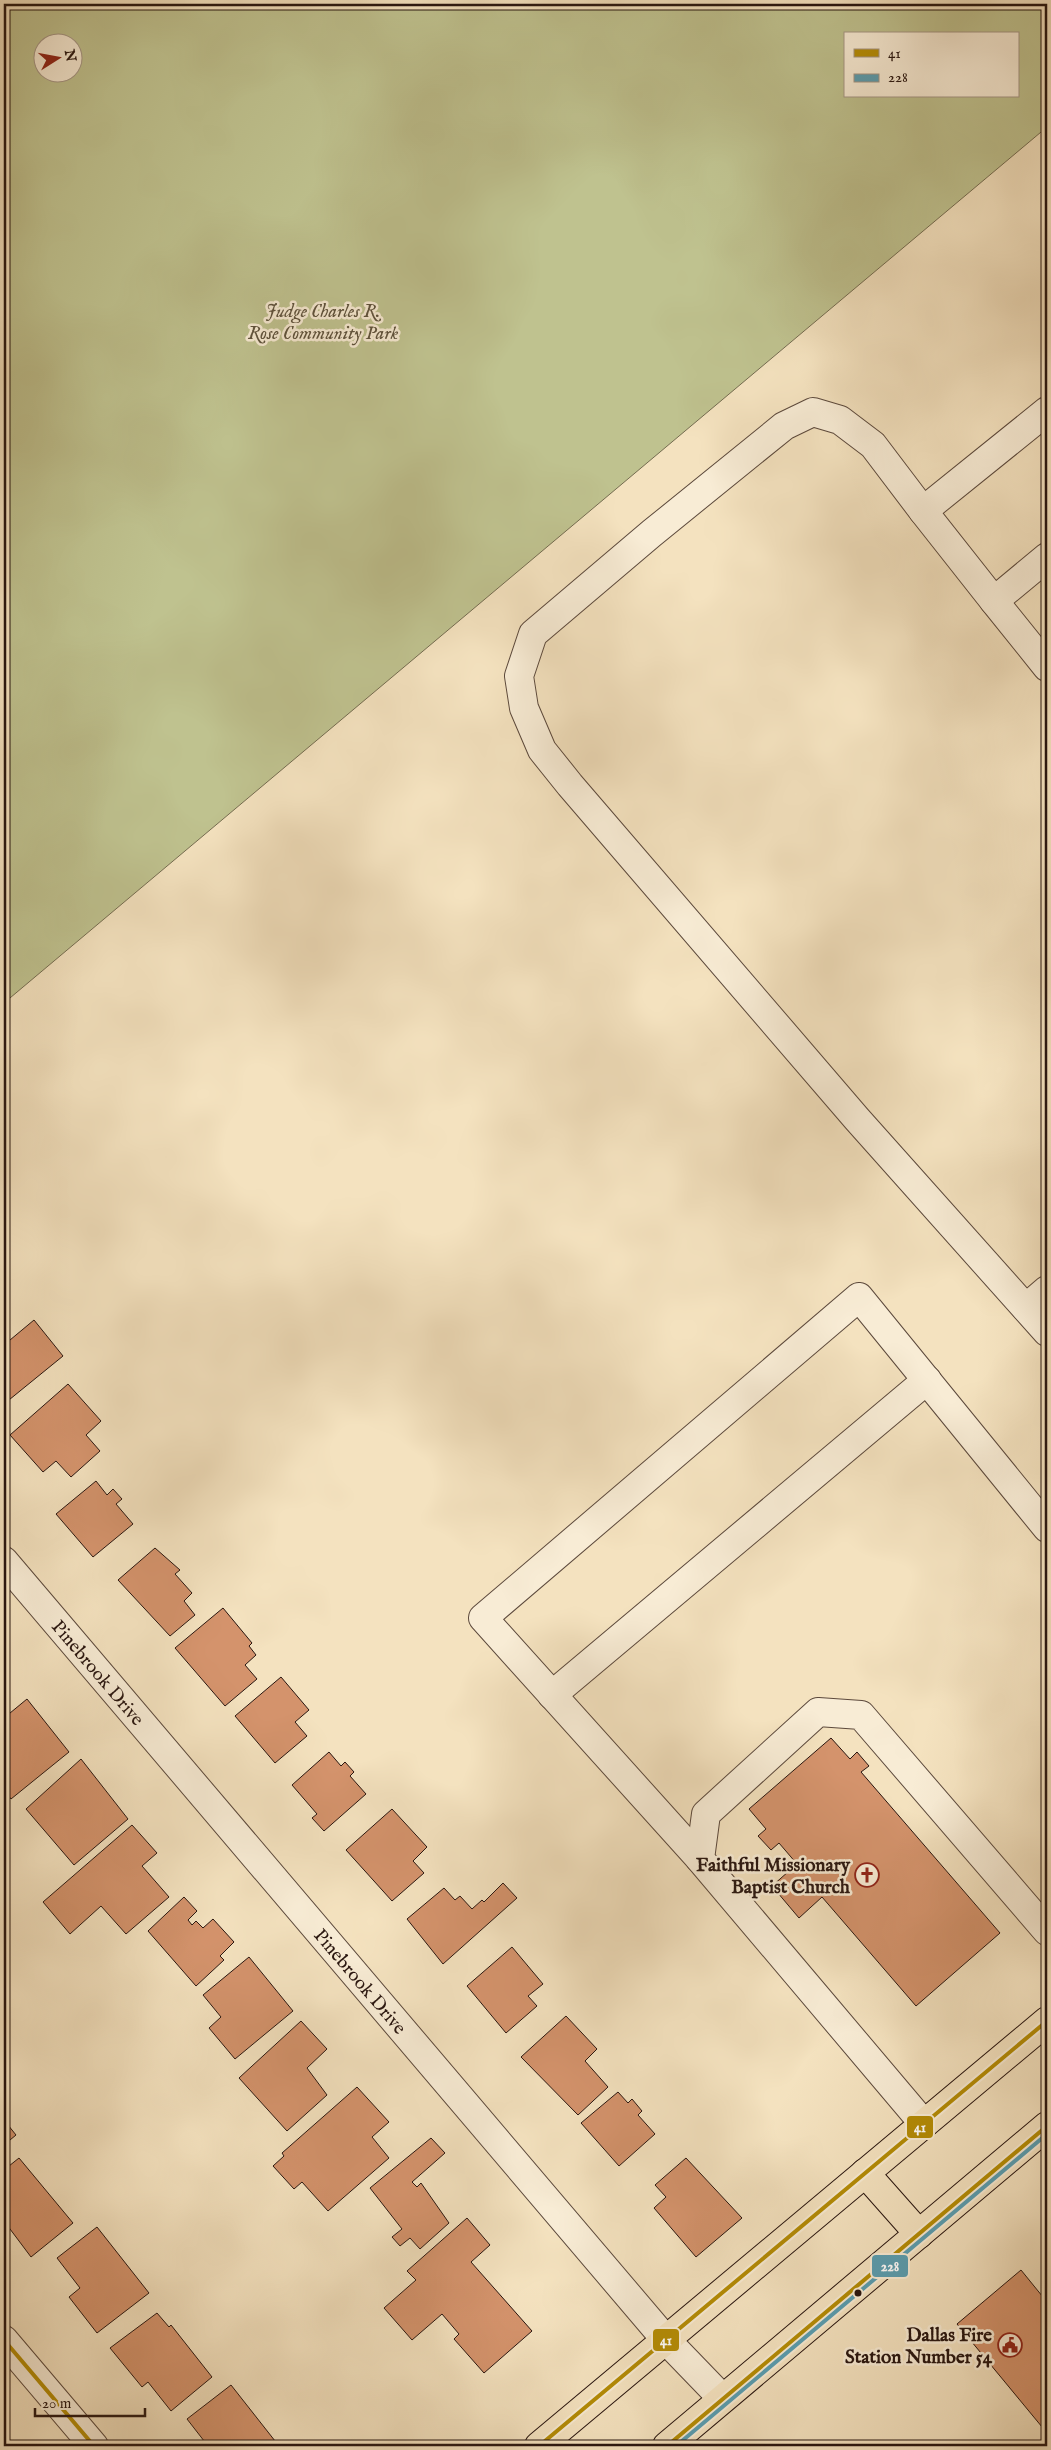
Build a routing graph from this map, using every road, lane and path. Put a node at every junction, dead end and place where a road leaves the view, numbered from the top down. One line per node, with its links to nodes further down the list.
1 (1047, 411): 2 (street)
2 (923, 511): 4 (street); 7 (street)
3 (1047, 557): 4 (street)
4 (994, 601): 5 (street)
5 (1047, 667)
6 (1047, 1290): 7 (street)
7 (1026, 1308): 8 (street)
8 (1047, 1332)
9 (926, 1380): 10 (street); 12 (street); 12 (street)
10 (1047, 1528)
11 (4, 1561): 21 (street, Pinebrook Drive)
12 (552, 1695): 13 (street)
13 (700, 1859): 14 (street); 16 (street)
14 (1047, 1931)
15 (1047, 2021): 16 (main road)
16 (924, 2124): 18 (main road)
17 (1047, 2126): 19 (main road)
18 (866, 2173): 19 (main road); 21 (main road)
19 (919, 2234): 22 (main road)
20 (4, 2340): 23 (street)
21 (666, 2340): 22 (street, Pinebrook Drive); 24 (main road)
22 (722, 2398): 25 (main road)
23 (94, 2446)
24 (539, 2446)
25 (667, 2446)

